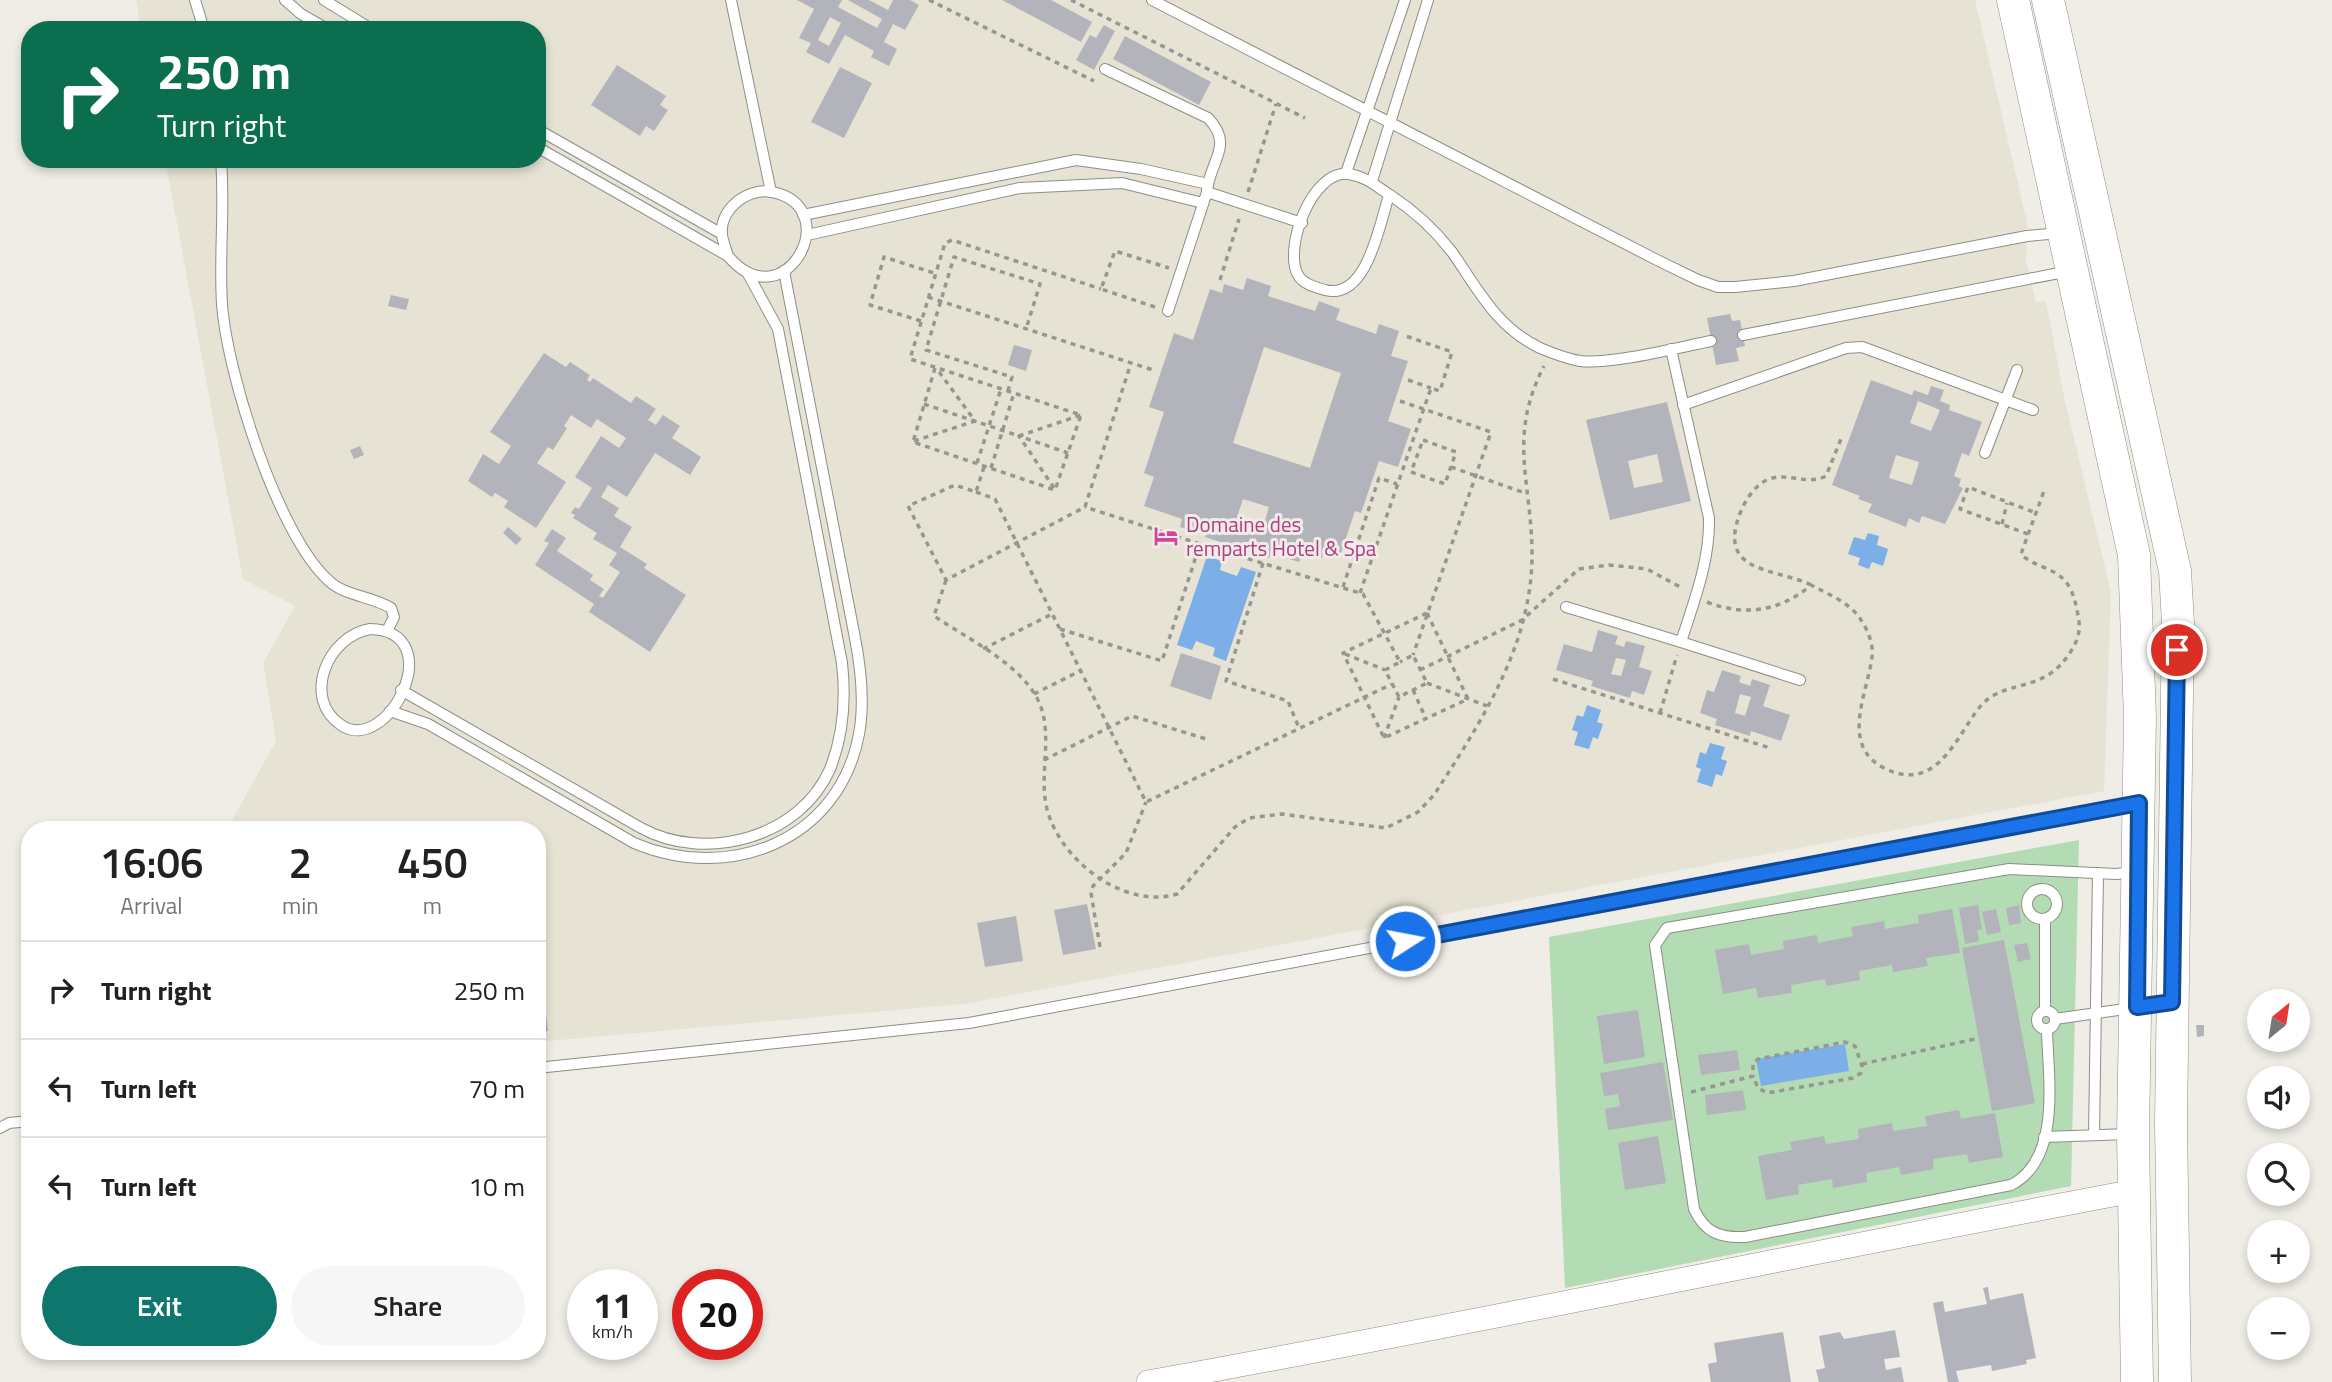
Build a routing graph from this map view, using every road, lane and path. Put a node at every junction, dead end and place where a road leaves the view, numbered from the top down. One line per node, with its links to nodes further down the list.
1 (195, 0): 12 (lane)
2 (285, 0): 13 (lane)
3 (324, 0): 14 (lane)
4 (731, 0): 24 (lane)
5 (929, 0): 15 (path)
6 (1071, 0): 17 (path)
7 (1152, 0): 16 (lane)
8 (1405, 0): 16 (lane)
9 (1428, 0): 18 (lane)
10 (2013, 0): 29 (street)
11 (2048, 0): 93 (street)
12 (201, 21)
13 (313, 21)
14 (358, 21)
15 (1105, 69): 25 (lane)
16 (1368, 113): 18 (lane); 22 (lane)
17 (1305, 118)
18 (1391, 122): 23 (lane); 29 (lane)
19 (546, 137): 30 (lane)
20 (546, 153): 32 (lane)
21 (222, 168): 109 (lane)
22 (1346, 173): 23 (lane); 28 (lane)
23 (1372, 181): 26 (lane)
24 (771, 191): 27 (lane); 30 (lane)
25 (1206, 193): 27 (lane); 28 (lane); 31 (lane); 36 (lane)
26 (1389, 195): 28 (lane); 48 (lane)
27 (803, 215): 31 (lane)
28 (1302, 223)
29 (2063, 233): 33 (street)
30 (722, 234): 32 (lane)
31 (807, 235): 34 (lane)
32 (728, 256): 35 (lane)
33 (2072, 270): 45 (lane); 94 (street)
34 (784, 271): 35 (lane); 103 (lane)
35 (747, 272): 104 (lane)
36 (1181, 272): 38 (path); 41 (lane)
37 (934, 273): 38 (path); 39 (path); 42 (path)
38 (1101, 289): 41 (path)
39 (928, 297): 40 (path); 42 (path)
40 (941, 301): 43 (path); 43 (path); 56 (path)
41 (1168, 311)
42 (921, 321): 50 (path)
43 (1027, 329): 49 (path)
44 (1403, 335): 54 (path)
45 (1743, 335)
46 (1711, 341): 47 (lane)
47 (1671, 349): 48 (lane); 61 (lane)
48 (1552, 352): 84 (path)
49 (1131, 363): 51 (path); 86 (path)
50 (935, 368): 55 (path); 60 (path); 65 (path)
51 (1153, 370)
52 (2017, 370): 58 (lane)
53 (1408, 380): 54 (path)
54 (1431, 388): 62 (path)
55 (1001, 389): 56 (path); 66 (path)
56 (1008, 391): 57 (path)
57 (1014, 393): 64 (path); 67 (path)
58 (2006, 400): 61 (lane); 63 (lane); 73 (lane)
59 (1400, 401): 62 (path)
60 (924, 404): 65 (path); 70 (path)
61 (1683, 405): 99 (lane)
62 (1424, 409): 72 (path); 79 (path)
63 (2033, 410)
64 (1082, 415): 68 (path); 71 (path)
65 (975, 421): 66 (path); 70 (path)
66 (989, 426): 67 (path); 75 (path)
67 (1003, 430): 68 (path); 78 (path)
68 (1019, 436): 71 (path); 81 (path)
69 (1841, 439): 96 (path)
70 (913, 442): 75 (path)
71 (1068, 453): 81 (path)
72 (1408, 453): 74 (path); 80 (path)
73 (1985, 453)
74 (1417, 456): 77 (path); 77 (path)
75 (977, 463): 76 (path)
76 (985, 466): 78 (path); 83 (path)
77 (1451, 467): 79 (path)
78 (991, 468): 81 (path)
79 (1475, 475): 84 (path); 101 (path)
80 (1397, 484): 97 (path); 98 (path)
81 (1055, 490)
82 (2044, 491): 87 (path)
83 (976, 492): 90 (path); 95 (path)
84 (1525, 494): 105 (path)
85 (2007, 503): 87 (path); 88 (path); 88 (path)
86 (1085, 507): 90 (path); 91 (path)
87 (2036, 513): 89 (path)
88 (2002, 524): 89 (path)
89 (2028, 534): 96 (path)
90 (1017, 543): 95 (path); 102 (path)
91 (1200, 544): 92 (path); 108 (path)
92 (1263, 563): 97 (path); 135 (path)
93 (2175, 571): 94 (street); 107 (street)
94 (2136, 574): 106 (street)
95 (946, 580): 112 (path)
96 (1811, 585): 99 (path)
97 (1343, 587): 98 (path)
98 (1360, 593): 110 (path)
99 (1695, 597): 105 (path); 111 (lane)
100 (1566, 607): 111 (lane)
101 (1427, 613): 110 (path); 114 (path); 115 (path)
102 (1052, 614): 108 (path); 112 (path)
103 (849, 615): 104 (lane); 141 (lane)
104 (833, 617): 140 (lane)
105 (1522, 620): 115 (path); 130 (path)
106 (2138, 621): 107 (street); 143 (street)
107 (2178, 623): 149 (street)
108 (1060, 629): 119 (path)
109 (387, 631): 124 (lane); 131 (lane)
110 (1385, 633): 113 (path); 116 (path)
111 (1681, 642): 121 (lane); 132 (path)
112 (983, 649): 126 (path)
113 (1343, 653): 117 (path); 127 (path)
114 (1413, 655): 116 (path); 118 (path)
115 (1448, 656): 118 (path); 129 (path)
116 (1400, 662): 117 (path)
117 (1385, 670): 123 (path)
118 (1420, 670): 122 (path)
119 (1080, 671): 126 (path); 134 (path)
120 (1553, 679): 132 (path)
121 (1800, 680)
122 (1427, 683): 125 (path); 129 (path)
123 (1392, 684): 127 (path); 128 (path)
124 (401, 690): 131 (lane); 140 (lane)
125 (1413, 690): 128 (path); 133 (path)
126 (1034, 694): 139 (path)
127 (1364, 697): 135 (path); 136 (path)
128 (1399, 697): 136 (path)
129 (1468, 699): 130 (path); 133 (path)
130 (1487, 706): 146 (path)
131 (390, 711): 141 (lane)
132 (1660, 713): 138 (path)
133 (1426, 719): 136 (path)
134 (1109, 727): 137 (path); 139 (path); 142 (path)
135 (1299, 728): 142 (path)
136 (1384, 738)
137 (1206, 739)
138 (1770, 748)
139 (1044, 760): 146 (path)
140 (550, 776): 141 (lane)
141 (542, 790)
142 (1146, 802): 146 (path)
143 (2139, 803): 144 (street); 157 (lane)
144 (2138, 872): 145 (lane); 150 (street)
145 (2098, 873): 152 (lane); 159 (lane)
146 (1099, 880): 148 (path)
147 (2045, 919): 151 (lane)
148 (1100, 947)
149 (2172, 1002): 150 (street); 168 (street)
150 (2137, 1007): 152 (lane); 162 (street)
151 (2045, 1011): 153 (lane); 154 (lane)
152 (2096, 1014): 153 (lane); 163 (lane)
153 (2055, 1019): 154 (lane)
154 (2047, 1030): 164 (lane)
155 (1975, 1038): 156 (path)
156 (1861, 1064): 158 (path); 158 (path)
157 (546, 1067)
158 (1753, 1076): 159 (path)
159 (1679, 1095): 164 (lane)
160 (21, 1122): 161 (lane)
161 (0, 1128)
162 (2133, 1134): 163 (lane); 165 (street)
163 (2094, 1135): 164 (lane)
164 (2045, 1137)
165 (2134, 1191): 166 (street); 167 (street)
166 (1148, 1382)
167 (2137, 1382)
168 (2175, 1382)

